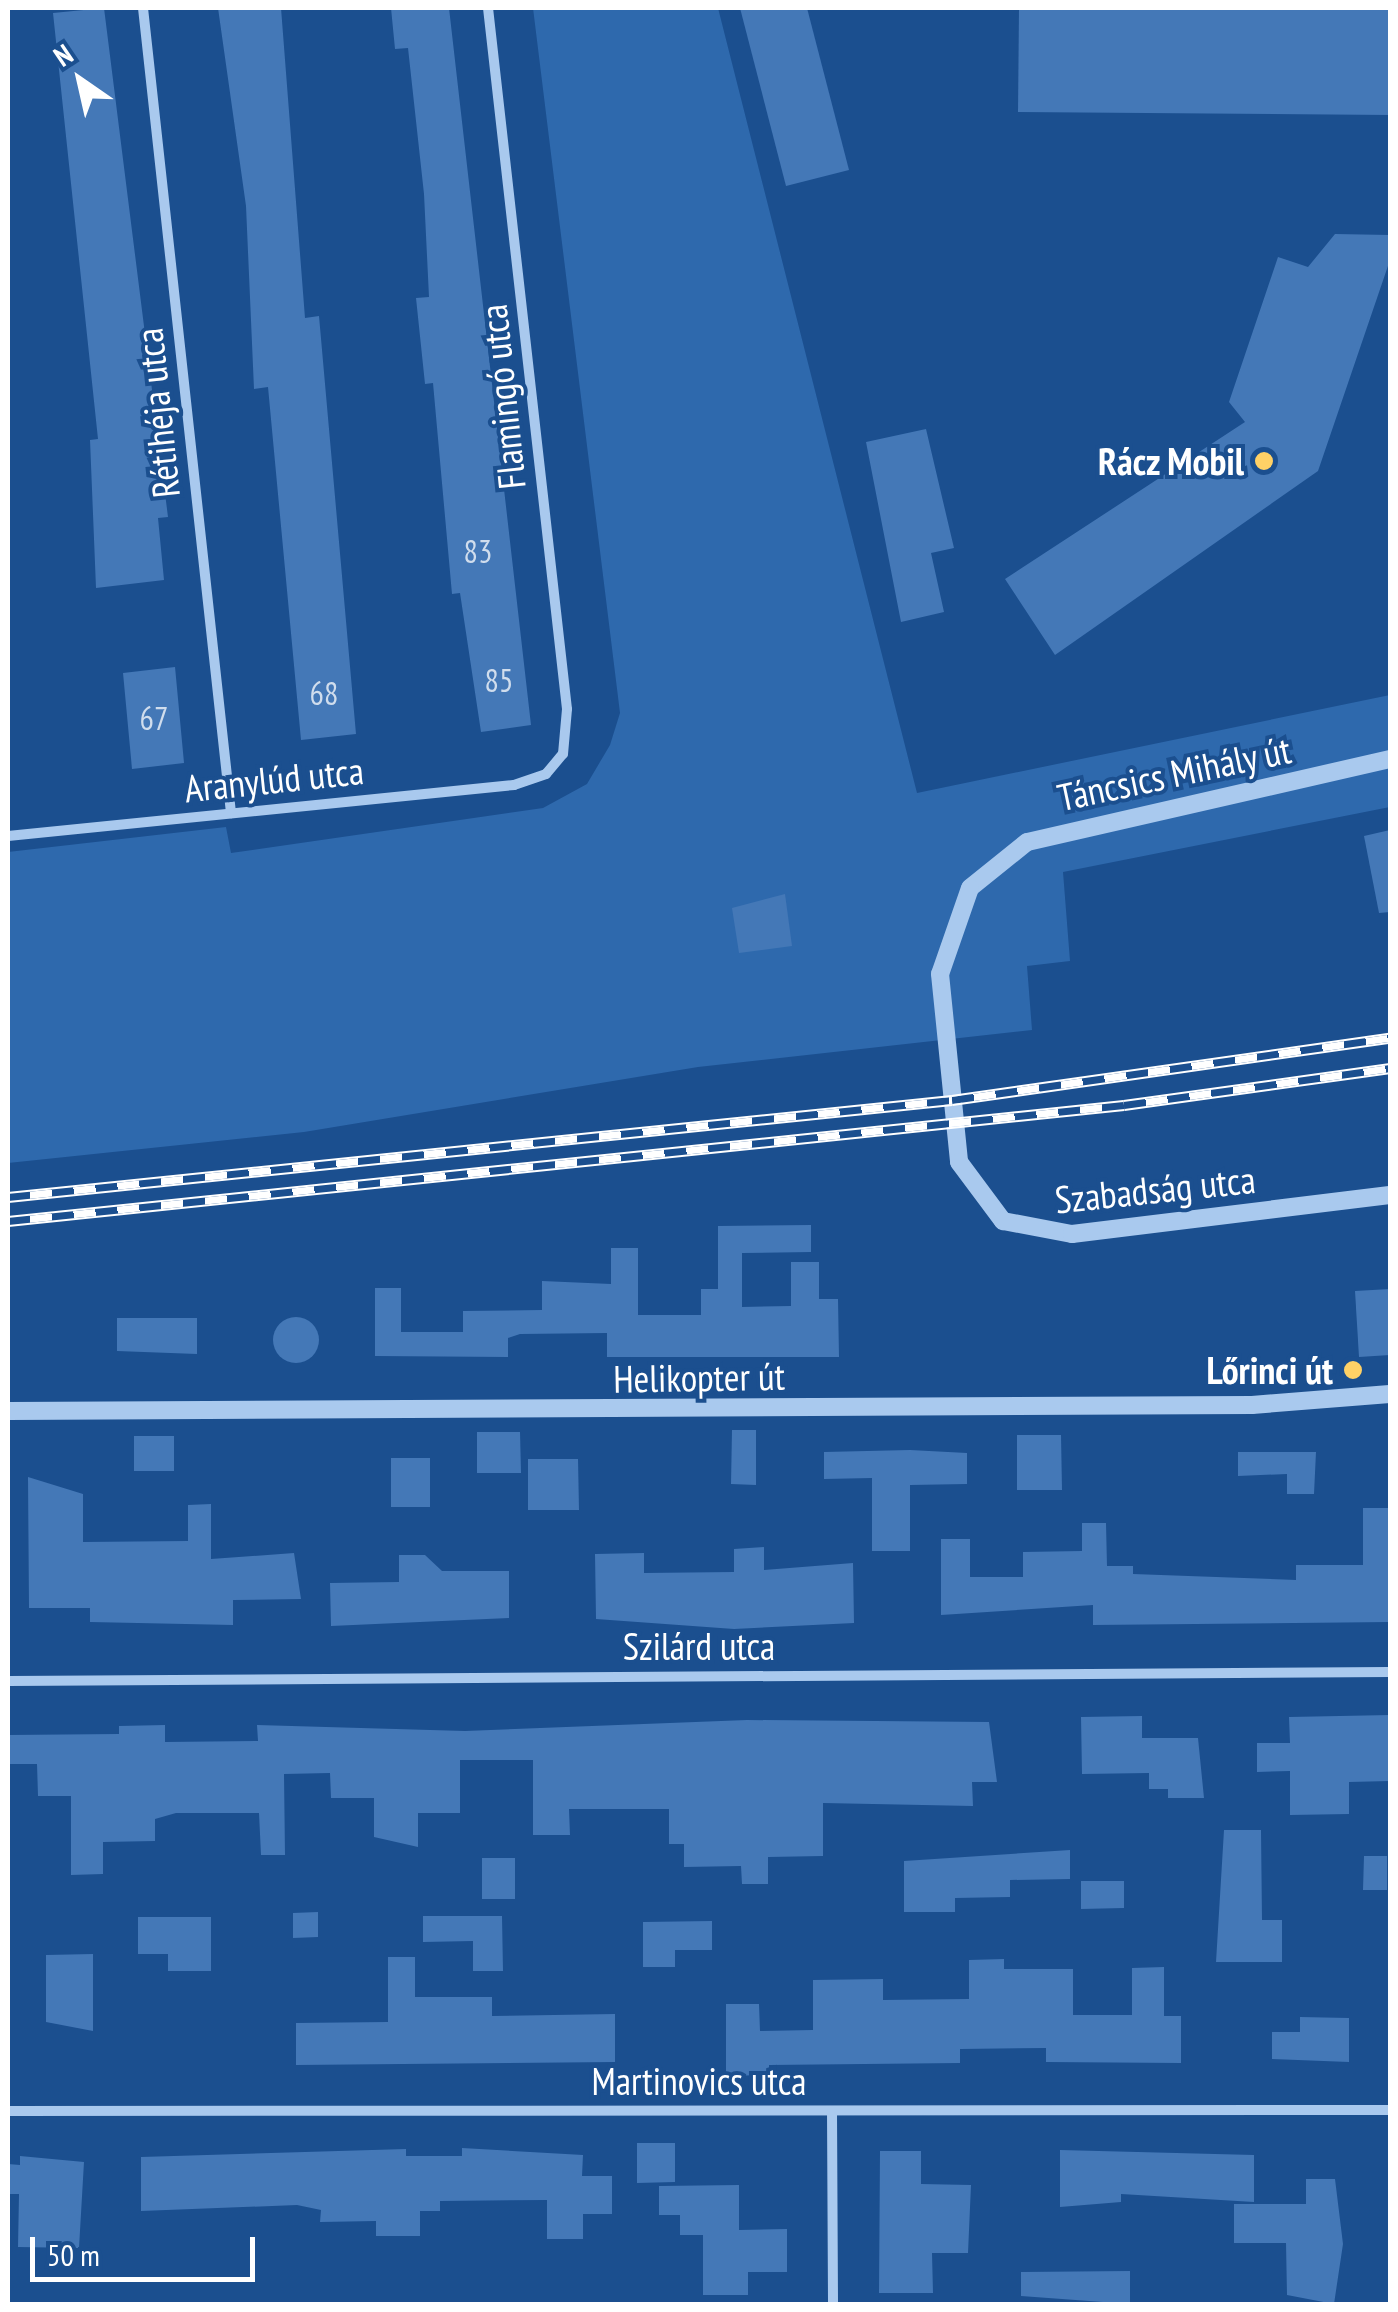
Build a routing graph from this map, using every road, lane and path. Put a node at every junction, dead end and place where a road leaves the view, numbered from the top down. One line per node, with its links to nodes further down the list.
1 (142, 8): 5 (street, Rétihéja utca)
2 (488, 8): 4 (street, Flamingó utca)
3 (1390, 759): 7 (street, Táncsics Mihály út)
4 (546, 774): 5 (street, Aranylúd utca)
5 (232, 813): 6 (street, Aranylúd utca)
6 (8, 836)
7 (959, 1162): 8 (street, Szabadság utca)
8 (1390, 1196)
9 (1390, 1394): 10 (street, Helikopter út)
10 (8, 1411)
11 (1390, 1672): 12 (street, Szilárd utca)
12 (8, 1681)
13 (1390, 2110): 14 (street, Martinovics utca)
14 (832, 2111): 15 (street, Martinovics utca); 16 (street)
15 (8, 2112)
16 (833, 2304)

